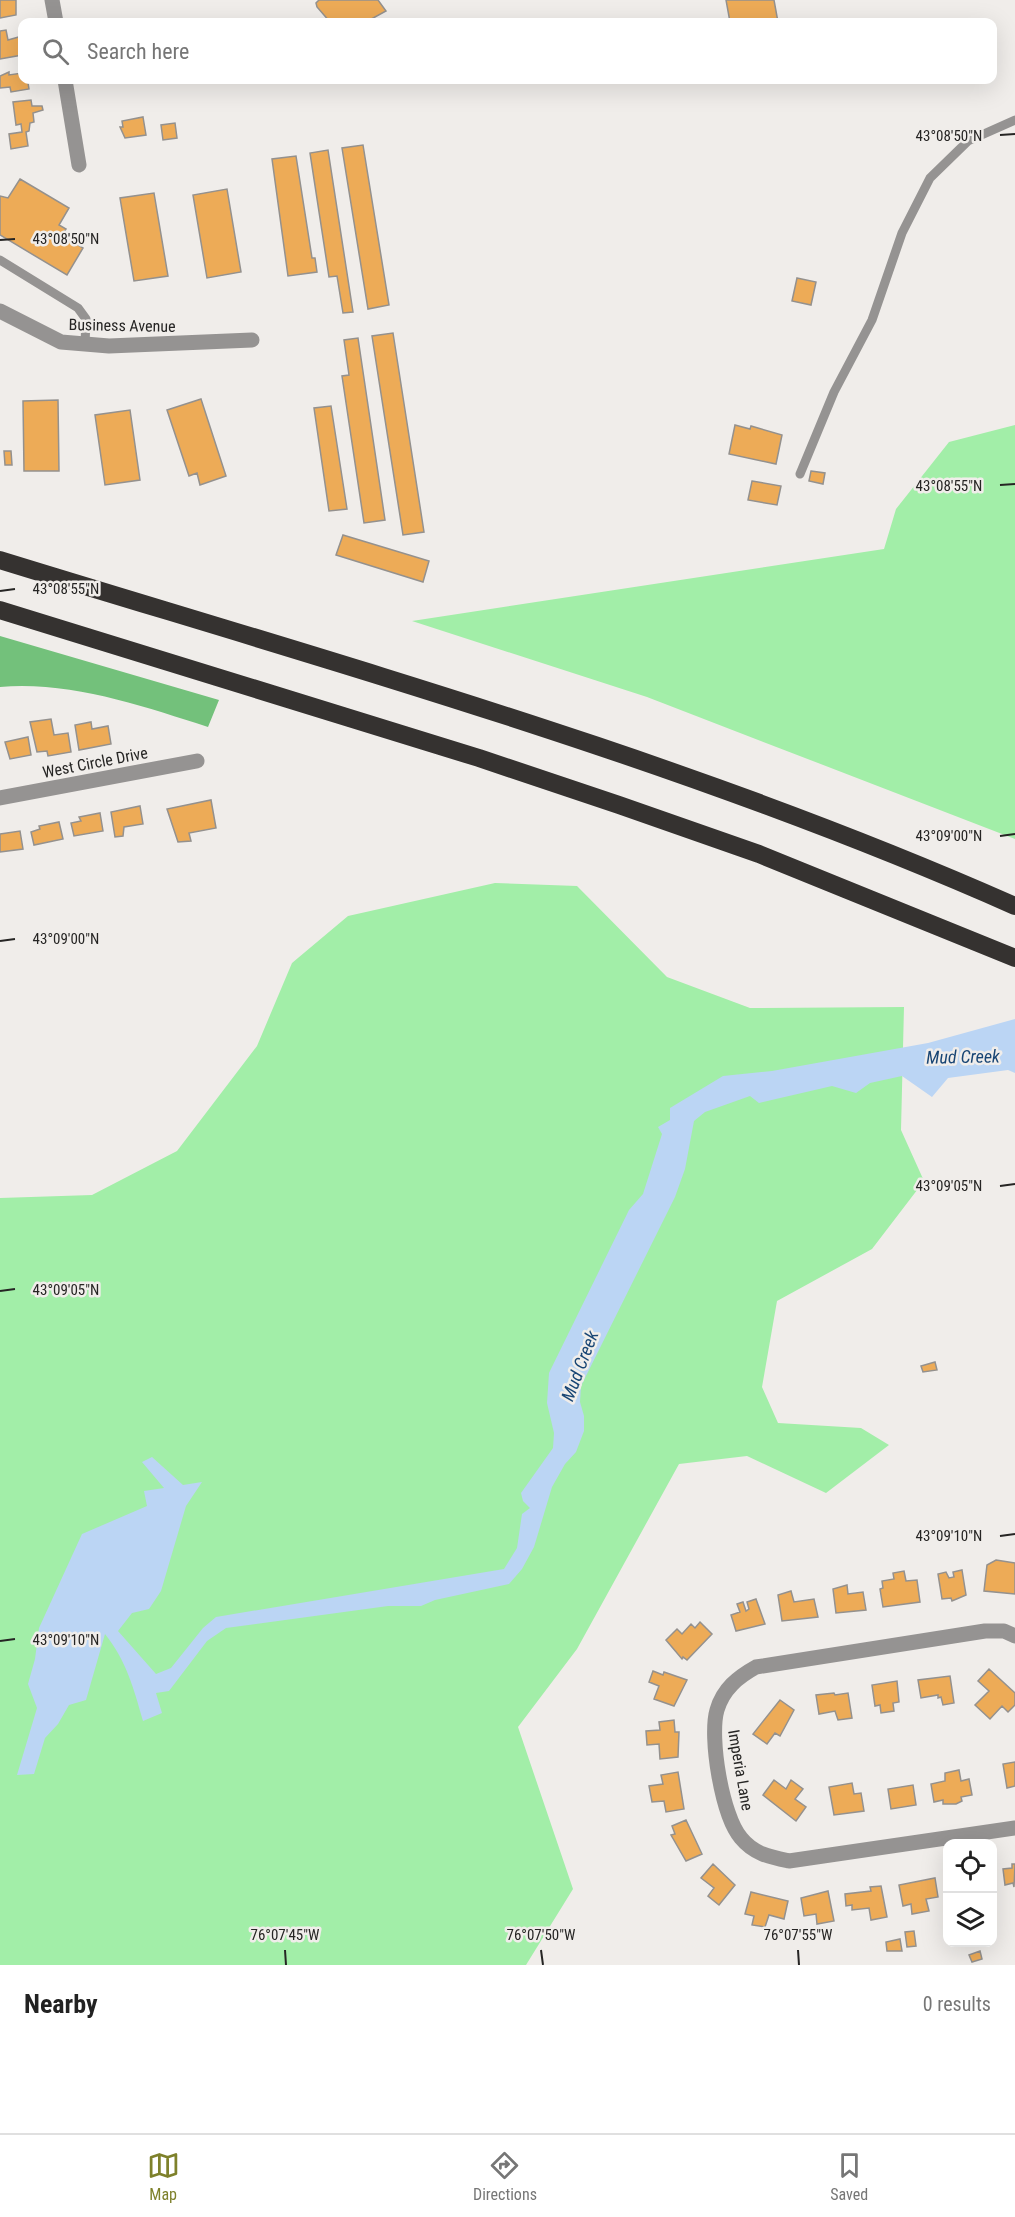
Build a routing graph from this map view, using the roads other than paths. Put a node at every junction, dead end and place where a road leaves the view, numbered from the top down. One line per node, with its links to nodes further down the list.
1 (52, 0): 2 (street)
2 (55, 18)
3 (66, 84): 5 (street)
4 (1015, 120): 10 (lane)
5 (79, 165)
6 (0, 260): 9 (lane)
7 (0, 311): 9 (street, Business Avenue)
8 (252, 340): 9 (street, Business Avenue)
9 (85, 344)
10 (800, 474)
11 (0, 560): 15 (highway)
12 (0, 610): 16 (highway)
13 (197, 761): 14 (street, West Circle Drive)
14 (0, 798)
15 (1015, 906)
16 (1015, 958)
17 (1015, 1636): 18 (street, Imperia Lane)
18 (1015, 1828)

